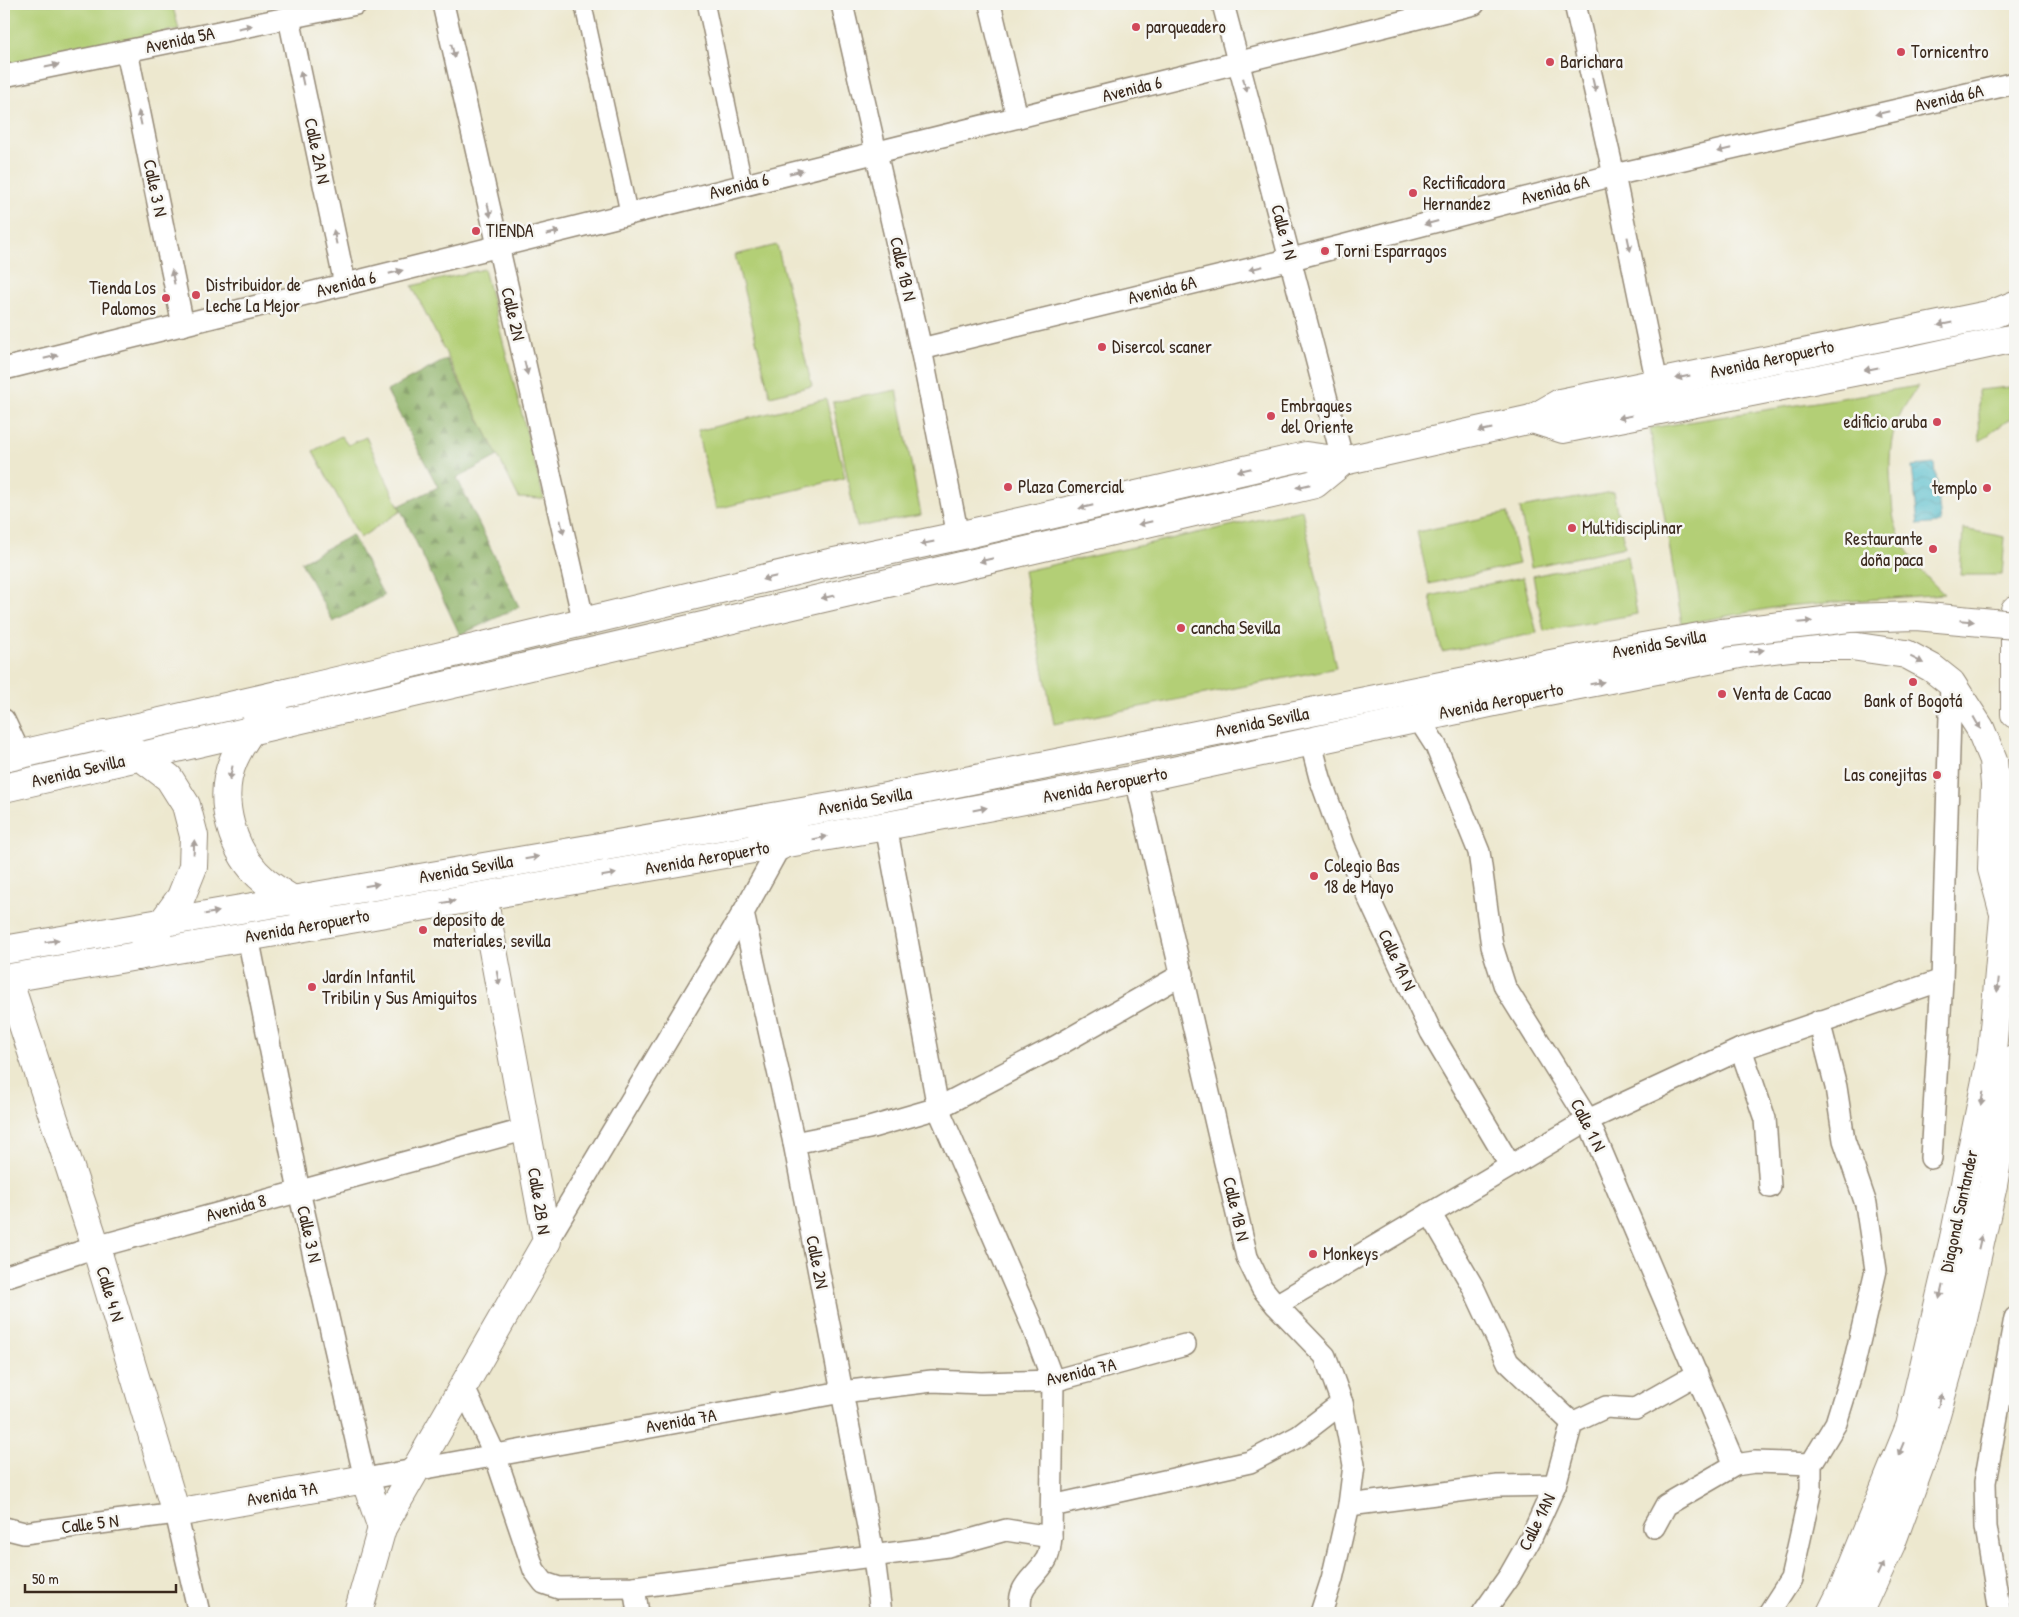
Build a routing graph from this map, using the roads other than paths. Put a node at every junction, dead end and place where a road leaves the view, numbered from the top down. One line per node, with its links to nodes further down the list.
1 (356, 4): 10 (street, Avenida 5A)
2 (442, 4): 20 (street, Calle 2N, one-way to 20)
3 (583, 4): 19 (street)
4 (706, 4): 18 (street)
5 (842, 4): 16 (street, Calle 1B N)
6 (990, 4): 15 (street)
7 (1223, 4): 12 (street, Calle 1 N)
8 (1575, 4): 17 (street, one-way to 17)
9 (1465, 5): 12 (street, Avenida 6)
10 (289, 18): 11 (street, Avenida 5A, one-way to 10); 22 (street, Calle 2A N, one-way to 10)
11 (126, 51): 13 (street, Avenida 5A, one-way to 11); 24 (street, Calle 3 N, one-way to 11)
12 (1239, 62): 15 (street, Avenida 6); 21 (street, Calle 1 N, one-way to 21)
13 (4, 76)
14 (2015, 83): 17 (street, Avenida 6A, one-way to 17)
15 (1017, 117): 16 (street, Avenida 6)
16 (877, 152): 18 (street, Avenida 6, one-way to 16); 26 (street, Calle 1B N)
17 (1614, 175): 21 (street, Avenida 6A, one-way to 21); 28 (street, one-way to 28)
18 (744, 185): 19 (street, Avenida 6)
19 (629, 214): 20 (street, Avenida 6, one-way to 19)
20 (498, 246): 22 (street, Avenida 6, one-way to 20); 33 (street, Calle 2N, one-way to 33)
21 (1292, 259): 26 (street, Avenida 6A, one-way to 26); 30 (street, Calle 1 N)
22 (345, 284): 24 (street, Avenida 6)
23 (2015, 305): 28 (main road, Avenida Aeropuerto, one-way to 28)
24 (183, 324): 27 (street, Avenida 6, one-way to 24)
25 (2015, 338): 29 (main road, Avenida Aeropuerto, one-way to 29)
26 (921, 349): 31 (street, Calle 1B N)
27 (4, 369)
28 (1657, 383): 29 (main road, Avenida Aeropuerto)
29 (1532, 419): 30 (main road, Avenida Aeropuerto, one-way to 30)
30 (1343, 461): 31 (main road, Avenida Aeropuerto, one-way to 31); 43 (main road, Avenida Sevilla, one-way to 43)
31 (958, 536): 33 (main road, Avenida Aeropuerto, one-way to 33)
32 (2015, 610): 40 (main road)
33 (584, 623): 38 (main road, Avenida Aeropuerto)
34 (2015, 626): 35 (main road, Avenida Sevilla, one-way to 34, bridge)
35 (1581, 658): 36 (main road, Avenida Sevilla); 39 (main road)
36 (1455, 683): 39 (main road); 51 (main road, Avenida Sevilla)
37 (1951, 683): 39 (main road, Avenida Aeropuerto, one-way to 37); 58 (main road, Avenida Aeropuerto, one-way to 58); 66 (street)
38 (280, 694): 43 (main road); 44 (main road, Avenida Aeropuerto)
39 (1532, 694): 41 (main road, Avenida Aeropuerto)
40 (2015, 714)
41 (1418, 718): 45 (main road, Avenida Aeropuerto); 71 (street, Calle 1 N)
42 (4, 720): 46 (street)
43 (252, 729): 47 (main road, Avenida Sevilla); 56 (main road, one-way to 56)
44 (105, 734): 46 (main road, Avenida Aeropuerto); 47 (main road)
45 (1312, 742): 48 (main road, Avenida Aeropuerto); 75 (street, Calle 1A N)
46 (12, 756)
47 (140, 756): 49 (main road, Avenida Sevilla); 59 (main road, one-way to 47)
48 (1136, 779): 53 (main road, Avenida Aeropuerto, one-way to 48); 64 (street, Calle 1B N)
49 (4, 788)
50 (2015, 793): 58 (main road, Diagonal Santander)
51 (798, 813): 52 (main road, Avenida Sevilla); 54 (main road)
52 (753, 821): 54 (main road); 56 (main road, Avenida Sevilla, one-way to 52)
53 (886, 826): 54 (main road, Avenida Aeropuerto, one-way to 53); 70 (street)
54 (780, 846): 55 (main road, Avenida Aeropuerto, one-way to 54); 57 (street)
55 (483, 896): 60 (main road, Avenida Aeropuerto, one-way to 55); 72 (main road, Calle 2B N, one-way to 72)
56 (294, 898): 59 (main road, Avenida Sevilla, one-way to 56); 60 (main road)
57 (743, 913): 73 (street, Calle 2N); 79 (street)
58 (2005, 919): 114 (main road, Diagonal Santander, one-way to 114)
59 (162, 922): 62 (main road, Avenida Sevilla, one-way to 59); 63 (main road)
60 (330, 922): 61 (main road, Avenida Aeropuerto)
61 (248, 937): 63 (main road, Avenida Aeropuerto); 77 (street, Calle 3 N)
62 (4, 950)
63 (138, 956): 65 (main road, Avenida Aeropuerto)
64 (1183, 974): 70 (street); 82 (street, Calle 1B N)
65 (6, 979): 80 (main road, Calle 4 N)
66 (1942, 980): 67 (street); 74 (street)
67 (1819, 1021): 68 (street); 93 (street)
68 (1741, 1049): 71 (street); 76 (street)
69 (2015, 1059): 115 (main road, Diagonal Santander, one-way to 69)
70 (938, 1108): 73 (street); 86 (street)
71 (1588, 1120): 75 (street); 85 (street, Calle 1 N)
72 (527, 1129): 77 (street, Avenida 8); 79 (main road, Calle 2B N)
73 (794, 1143): 88 (street, Calle 2N)
74 (1931, 1158)
75 (1510, 1165): 78 (street)
76 (1770, 1187)
77 (299, 1191): 80 (street, Avenida 8); 95 (street, Calle 3 N)
78 (1430, 1213): 82 (street); 90 (street)
79 (547, 1241): 87 (main road, Calle 2B N)
80 (96, 1247): 81 (street, Avenida 8); 99 (main road, Calle 4 N)
81 (4, 1277)
82 (1276, 1305): 89 (street, Calle 1B N)
83 (2015, 1318): 116 (street)
84 (1185, 1345): 86 (street, Avenida 7A)
85 (1698, 1374): 90 (street); 92 (street, Calle 1 N)
86 (1053, 1381): 88 (street, Avenida 7A); 98 (street)
87 (464, 1388): 91 (street); 94 (main road, Calle 2B N)
88 (842, 1392): 91 (street, Avenida 7A); 104 (street, Calle 2N)
89 (1342, 1402): 97 (street, Calle 1B N); 98 (street)
90 (1572, 1423): 96 (street, Calle 1AN)
91 (495, 1455): 94 (street, Avenida 7A); 105 (street)
92 (1735, 1464): 93 (street); 100 (street)
93 (1811, 1464): 113 (street)
94 (417, 1469): 95 (street, Avenida 7A); 102 (main road, Calle 2B N)
95 (365, 1479): 99 (main road, Avenida 7A); 102 (main road, Calle 3 N)
96 (1555, 1485): 97 (street); 112 (street, Calle 1AN)
97 (1349, 1505): 111 (street, Calle 1B N)
98 (1052, 1506): 103 (street)
99 (176, 1513): 101 (street, Calle 5 N); 106 (street, Calle 4 N)
100 (1654, 1527)
101 (4, 1528)
102 (382, 1528): 107 (main road, Calle 2B N)
103 (1051, 1537): 104 (street); 110 (street)
104 (874, 1558): 105 (street); 109 (street, Calle 2N)
105 (634, 1587): 108 (street)
106 (199, 1613)
107 (358, 1613)
108 (638, 1613)
109 (881, 1613)
110 (1021, 1613)
111 (1321, 1613)
112 (1483, 1613)
113 (1769, 1613)
114 (1832, 1613)
115 (1859, 1613)
116 (2001, 1613)

